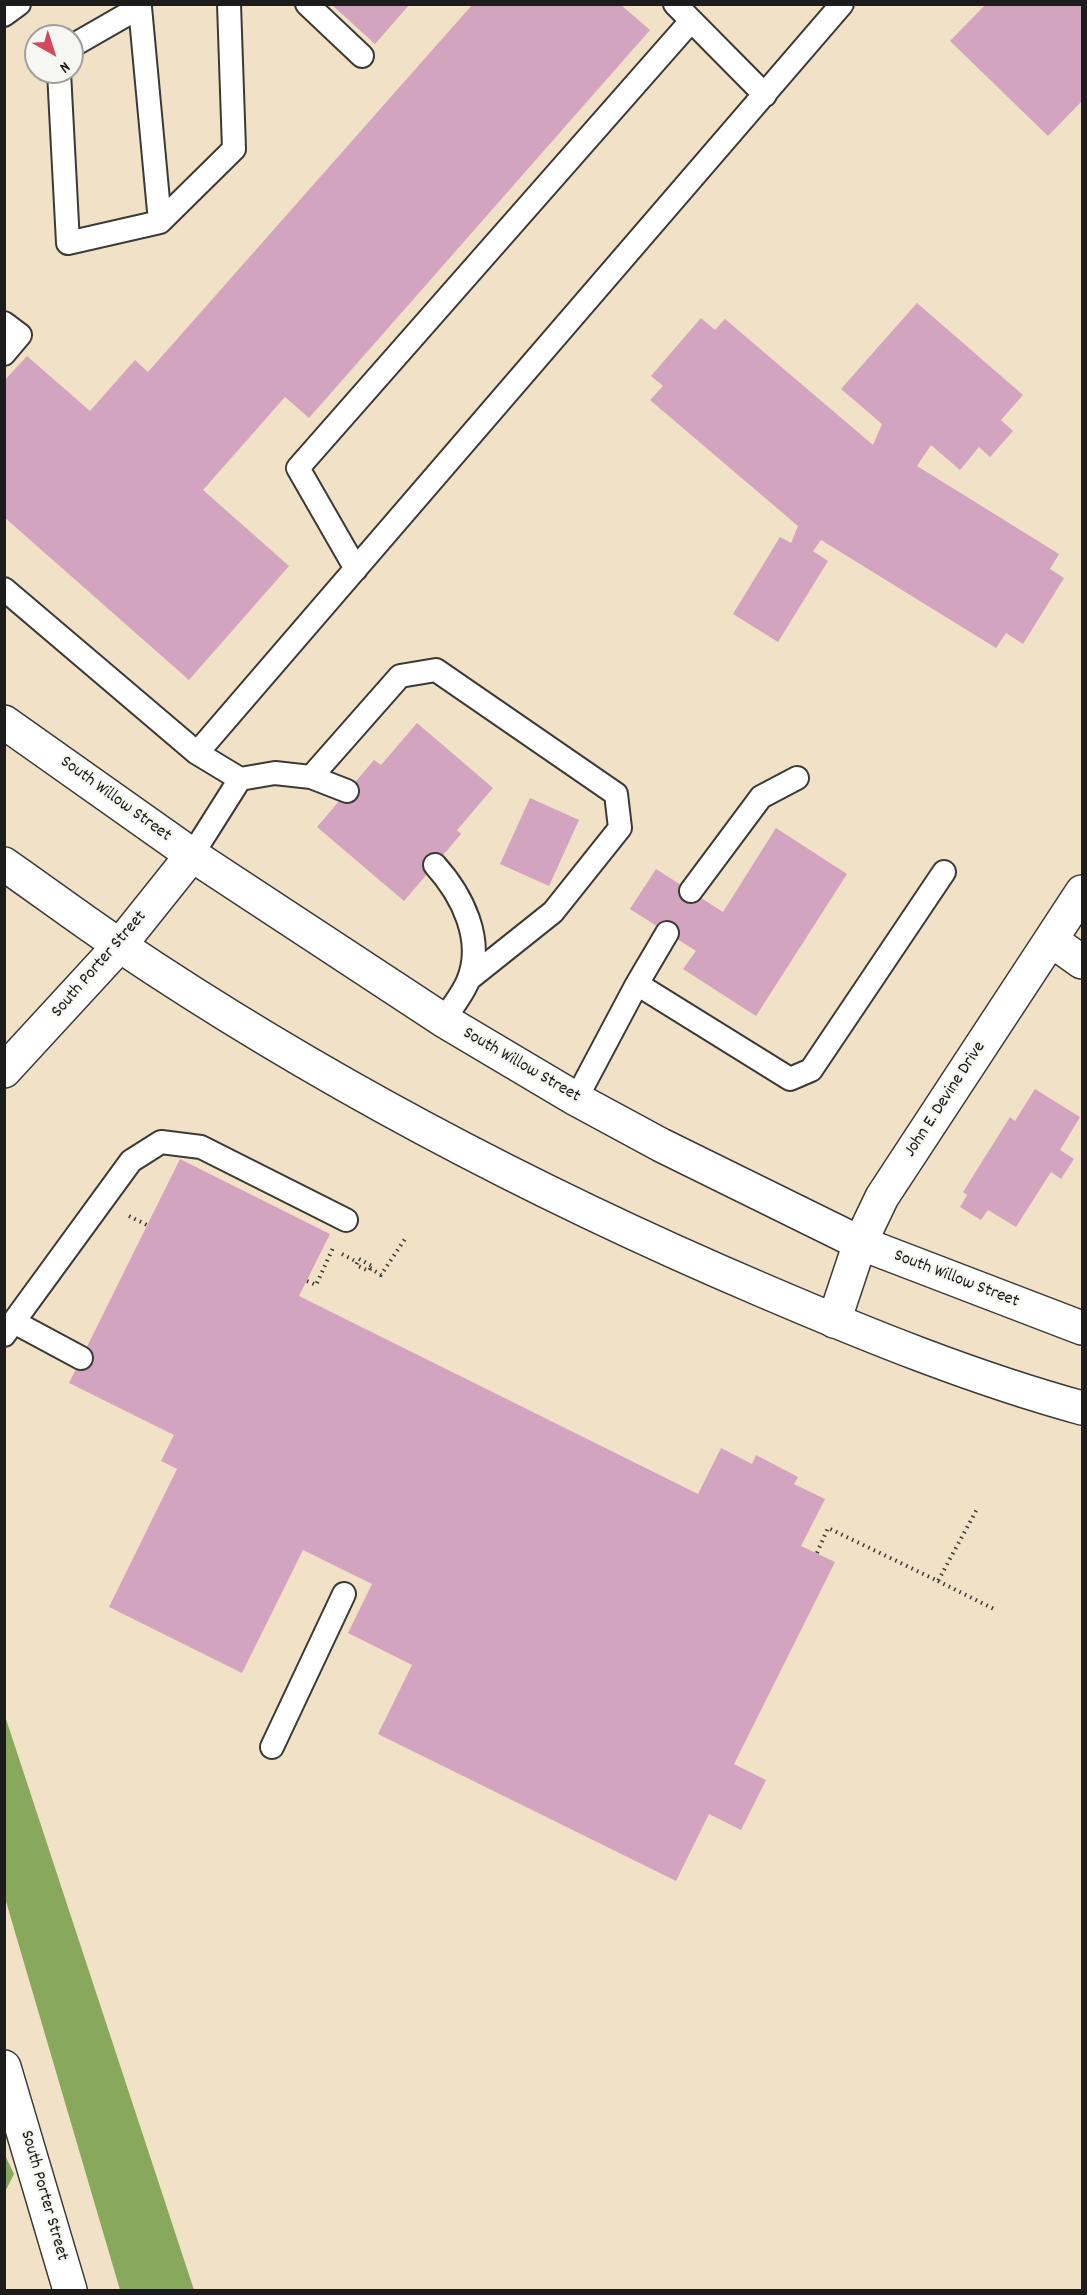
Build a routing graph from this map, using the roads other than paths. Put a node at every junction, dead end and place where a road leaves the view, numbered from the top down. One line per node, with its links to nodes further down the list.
1 (19, 4): 6 (lane)
2 (229, 4): 11 (lane)
3 (307, 4): 8 (lane)
4 (842, 4): 10 (lane)
5 (683, 13): 10 (lane); 14 (lane)
6 (4, 15)
7 (84, 39): 11 (lane)
8 (362, 56)
9 (60, 84): 11 (lane)
10 (765, 95): 14 (lane)
11 (160, 222)
12 (4, 323): 13 (lane)
13 (4, 354)
14 (356, 569): 17 (lane)
15 (4, 589): 17 (lane)
16 (4, 722): 22 (main road, South Willow Street)
17 (197, 753): 20 (lane)
18 (311, 777): 20 (lane); 21 (lane); 32 (lane)
19 (797, 778): 26 (lane)
20 (240, 779): 22 (lane)
21 (347, 791)
22 (192, 855): 30 (main road, South Porter Street); 34 (main road, South Willow Street)
23 (4, 864): 30 (main road)
24 (435, 865): 32 (lane)
25 (944, 873): 33 (lane)
26 (691, 891)
27 (1083, 892): 29 (main road, John E. Devine Drive)
28 (667, 933): 33 (lane)
29 (1051, 940): 31 (main road); 38 (main road, John E. Devine Drive)
30 (120, 945): 35 (main road, South Porter Street); 39 (main road)
31 (1083, 962)
32 (469, 979): 34 (lane)
33 (637, 984): 36 (lane)
34 (443, 1020): 36 (main road, South Willow Street)
35 (8, 1064)
36 (576, 1098): 38 (main road, South Willow Street)
37 (346, 1220): 40 (lane)
38 (860, 1243): 39 (main road, John E. Devine Drive); 41 (main road, South Willow Street)
39 (834, 1321): 43 (main road)
40 (9, 1328): 42 (lane)
41 (1083, 1328)
42 (81, 1358)
43 (1083, 1408)
44 (344, 1594): 45 (lane)
45 (272, 1747)
46 (4, 2067): 47 (main road, South Porter Street)
47 (70, 2290)

